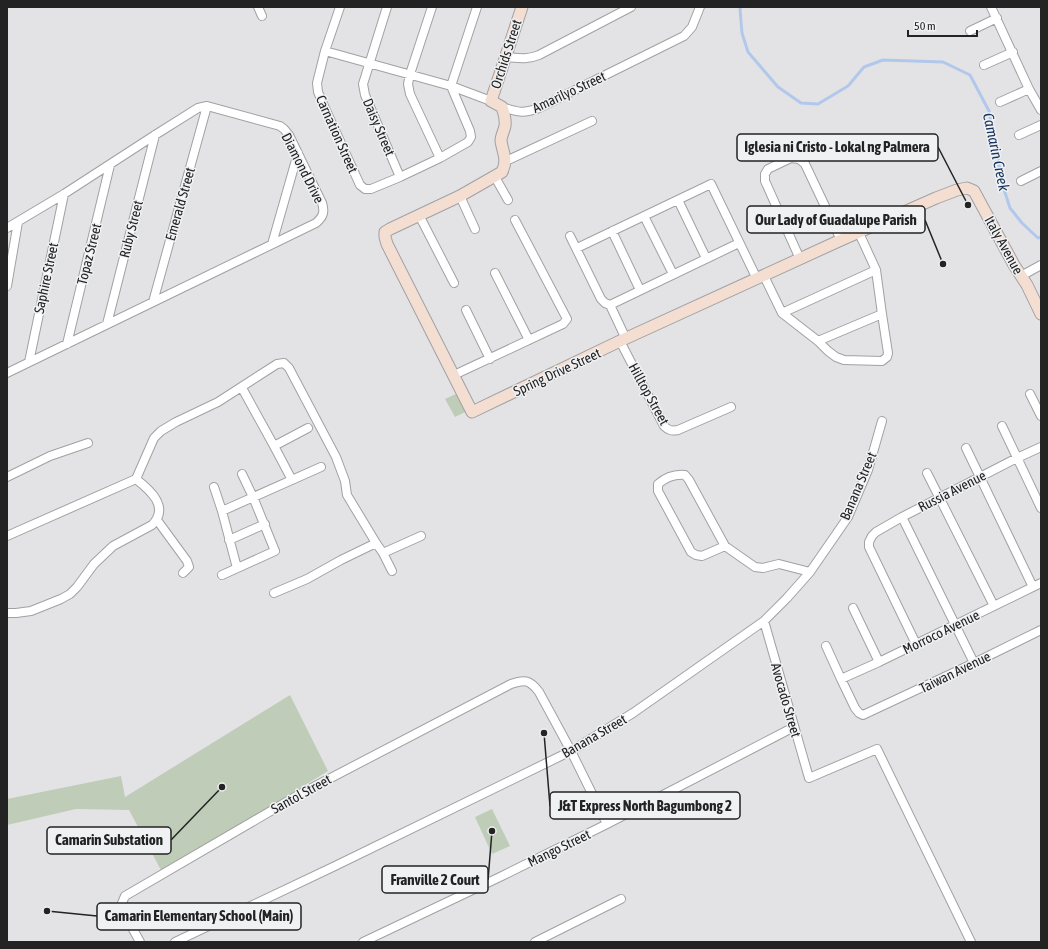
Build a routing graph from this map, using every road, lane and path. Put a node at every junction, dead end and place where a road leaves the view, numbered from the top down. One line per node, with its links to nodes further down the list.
1 (258, 7): 10 (street)
2 (340, 7): 13 (street, Carnation Street)
3 (386, 7): 16 (street, Daisy Street)
4 (432, 7): 18 (street)
5 (477, 7): 19 (street)
6 (522, 7): 15 (street, Orchids Street)
7 (631, 7): 15 (street)
8 (700, 7): 24 (street, Amarilyo Street)
9 (992, 7): 11 (street)
10 (262, 16)
11 (997, 18): 12 (street); 14 (street)
12 (970, 31)
13 (325, 51): 16 (street, Amarilyo Street); 35 (street, Carnation Street)
14 (1013, 52): 17 (street); 20 (street)
15 (506, 56): 21 (street, Orchids Street)
16 (369, 63): 18 (street, Amarilyo Street); 35 (street, Daisy Street)
17 (984, 65)
18 (410, 74): 19 (street, Amarilyo Street); 31 (street)
19 (452, 86): 21 (street, Amarilyo Street); 31 (street)
20 (1029, 89): 22 (street); 25 (street)
21 (491, 101): 24 (street, Amarilyo Street)
22 (1000, 102)
23 (207, 106): 28 (street); 30 (street, Diamond Drive); 67 (street, Emerald Street)
24 (502, 107): 32 (street, Orchids Street)
25 (1041, 110)
26 (592, 121): 32 (street)
27 (1041, 125): 29 (street)
28 (155, 134): 33 (street); 73 (street, Ruby Street)
29 (1019, 135)
30 (298, 153): 54 (street); 54 (street, Diamond Drive)
31 (440, 158): 35 (street)
32 (506, 161): 36 (street)
33 (110, 165): 38 (street); 77 (street, Topaz Street)
34 (1041, 171): 37 (street)
35 (400, 177)
36 (495, 177): 39 (street, Spring Drive Street); 41 (street)
37 (1022, 181)
38 (64, 194): 46 (street); 79 (street, Saphire Street)
39 (460, 196): 43 (street, Spring Drive Street); 48 (street)
40 (936, 198): 50 (street, Spring Drive Street); 62 (street, Italy Avenue)
41 (508, 200)
42 (678, 200): 44 (street); 53 (street); 56 (street)
43 (419, 215): 64 (street); 81 (street, Spring Drive Street)
44 (644, 216): 49 (street); 61 (street)
45 (515, 220): 74 (street)
46 (18, 222): 47 (street); 65 (street)
47 (7, 228)
48 (474, 229)
49 (612, 231): 55 (street); 66 (street)
50 (858, 232): 52 (street, Spring Drive Street); 59 (street)
51 (570, 236): 55 (street)
52 (841, 240): 57 (street, Spring Drive Street); 57 (street)
53 (739, 243): 56 (street); 63 (street)
54 (272, 244): 67 (street, Diamond Drive)
55 (577, 248): 68 (street)
56 (706, 258): 61 (street)
57 (800, 259): 63 (street, Spring Drive Street)
58 (1041, 265): 62 (street)
59 (876, 270): 70 (street); 71 (street)
60 (495, 273): 74 (street)
61 (673, 274): 66 (street)
62 (1021, 276): 72 (street, Italy Avenue)
63 (760, 277): 70 (street); 75 (street, Spring Drive Street)
64 (454, 283)
65 (7, 286)
66 (640, 290): 68 (street)
67 (152, 302): 73 (street, Diamond Drive)
68 (610, 305): 75 (street)
69 (466, 310): 78 (street)
70 (782, 313): 76 (street)
71 (882, 314): 76 (street); 76 (street)
72 (1041, 314)
73 (107, 324): 77 (street, Diamond Drive)
74 (529, 340): 78 (street)
75 (623, 340): 81 (street, Spring Drive Street); 84 (street, Hilltop Street)
76 (818, 341)
77 (67, 344): 79 (street, Diamond Drive)
78 (490, 359): 81 (street)
79 (29, 362): 80 (street, Diamond Drive)
80 (7, 373)
81 (454, 375)
82 (242, 388): 90 (street); 99 (street); 112 (street)
83 (1030, 394): 85 (street)
84 (731, 407)
85 (1041, 416)
86 (882, 421): 117 (street, Banana Street)
87 (1002, 426): 93 (street)
88 (308, 428): 90 (street)
89 (88, 443): 97 (street)
90 (274, 446): 100 (street)
91 (1041, 447): 93 (street, Russia Avenue)
92 (966, 448): 98 (street)
93 (1017, 458): 98 (street, Russia Avenue); 104 (street)
94 (321, 467): 100 (street)
95 (927, 473): 103 (street)
96 (242, 474): 102 (street)
97 (7, 477)
98 (980, 477): 103 (street, Russia Avenue); 120 (street)
99 (136, 479): 107 (street); 109 (street)
100 (292, 480): 102 (street)
101 (214, 487): 105 (street)
102 (253, 497): 105 (street); 108 (street)
103 (938, 498): 106 (street, Russia Avenue); 122 (street)
104 (1041, 508)
105 (222, 511): 111 (street)
106 (902, 517): 126 (street); 128 (street, Russia Avenue)
107 (157, 520): 118 (street); 124 (street)
108 (265, 524): 111 (street); 115 (street)
109 (7, 536)
110 (421, 536): 114 (street)
111 (229, 540): 115 (street)
112 (376, 543): 114 (street); 121 (street)
113 (725, 546): 113 (street); 117 (street)
114 (383, 552): 116 (street)
115 (237, 568): 119 (street)
116 (392, 571)
117 (810, 572): 125 (street, Banana Street)
118 (183, 573)
119 (222, 574)
120 (1037, 585): 122 (street, Morroco Avenue)
121 (274, 594)
122 (994, 606): 126 (street, Morroco Avenue)
123 (853, 608): 130 (street)
124 (7, 613)
125 (764, 621): 133 (street, Avocado Street); 134 (street, Banana Street)
126 (956, 625): 128 (street, Morroco Avenue); 131 (street)
127 (1041, 630): 131 (street, Taiwan Avenue)
128 (916, 644): 130 (street, Morroco Avenue)
129 (826, 646): 132 (street)
130 (879, 662): 132 (street, Morroco Avenue)
131 (974, 663): 132 (street, Taiwan Avenue)
132 (841, 679)
133 (794, 727): 135 (street, Mango Street); 141 (street, Avocado Street)
134 (571, 751): 135 (street); 137 (street, Santol Street); 138 (street, Banana Street)
135 (607, 824): 139 (street, Mango Street)
136 (621, 899): 140 (street)
137 (140, 942)
138 (176, 942)
139 (363, 942)
140 (535, 942)
141 (971, 942)

